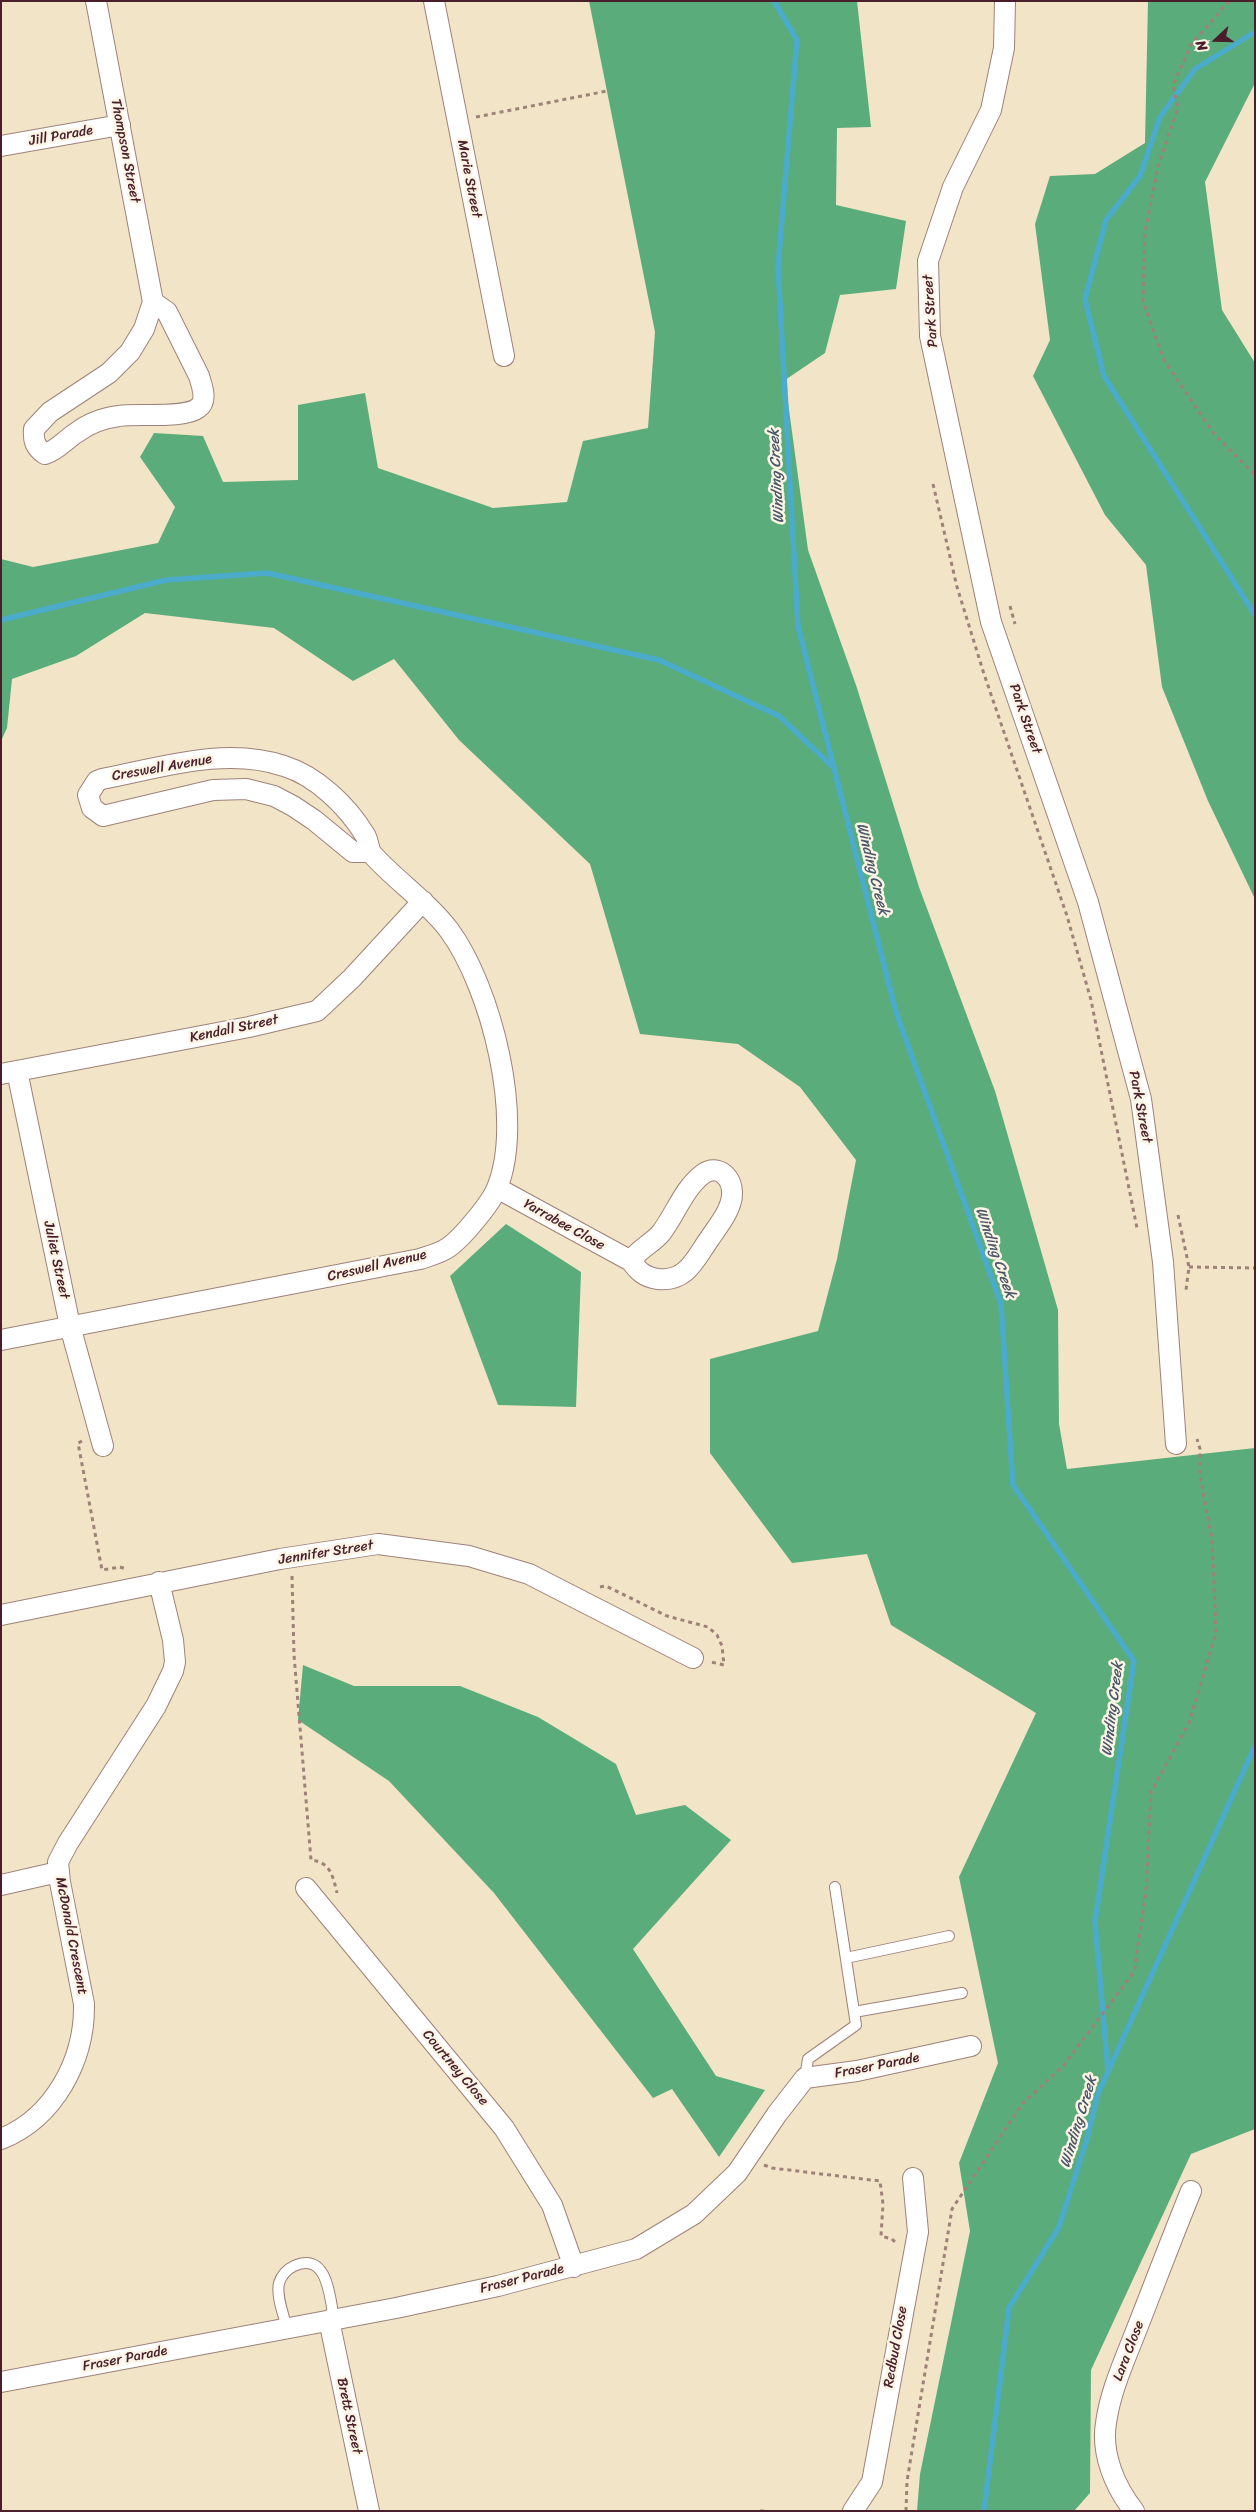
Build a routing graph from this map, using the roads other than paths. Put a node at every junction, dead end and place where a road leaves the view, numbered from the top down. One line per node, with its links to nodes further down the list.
1 (96, 1): 4 (street, Thompson Street)
2 (434, 1): 7 (street, Marie Street)
3 (1005, 1): 15 (street, Park Street)
4 (120, 125): 5 (street, Jill Parade); 6 (street, Thompson Street)
5 (1, 146)
6 (153, 302): 6 (street, Thompson Street)
7 (504, 356)
8 (370, 852): 8 (street, Creswell Avenue); 9 (street, Creswell Avenue)
9 (423, 900): 10 (street, Kendall Street); 11 (street, Creswell Avenue)
10 (9, 1073): 13 (street, Juliet Street)
11 (497, 1188): 12 (street, Yarrabee Close); 13 (street, Creswell Avenue)
12 (631, 1261): 12 (street, Yarrabee Close)
13 (70, 1326): 14 (street, Creswell Avenue); 16 (street, Juliet Street)
14 (1, 1340)
15 (1176, 1444)
16 (103, 1446)
17 (159, 1582): 18 (street, Jennifer Street); 19 (street, Jennifer Street); 20 (street, McDonald Crescent)
18 (1, 1615)
19 (693, 1658)
20 (58, 1872): 21 (street); 30 (street, McDonald Crescent)
21 (1, 1885)
22 (835, 1887): 25 (lane)
23 (306, 1888): 33 (street, Courtney Close)
24 (949, 1936): 25 (lane)
25 (846, 1958): 27 (lane)
26 (962, 1993): 27 (lane)
27 (854, 2012): 29 (lane)
28 (971, 2046): 29 (street, Fraser Parade)
29 (805, 2078): 33 (street, Fraser Parade)
30 (1, 2139)
31 (913, 2178): 38 (street, Redbud Close)
32 (1191, 2191): 39 (street, Lara Close)
33 (574, 2267): 34 (street, Fraser Parade)
34 (332, 2320): 35 (street, Fraser Parade); 35 (lane); 37 (street, Brett Street)
35 (286, 2329): 36 (street, Fraser Parade)
36 (1, 2382)
37 (369, 2511)
38 (853, 2511)
39 (1134, 2511)

